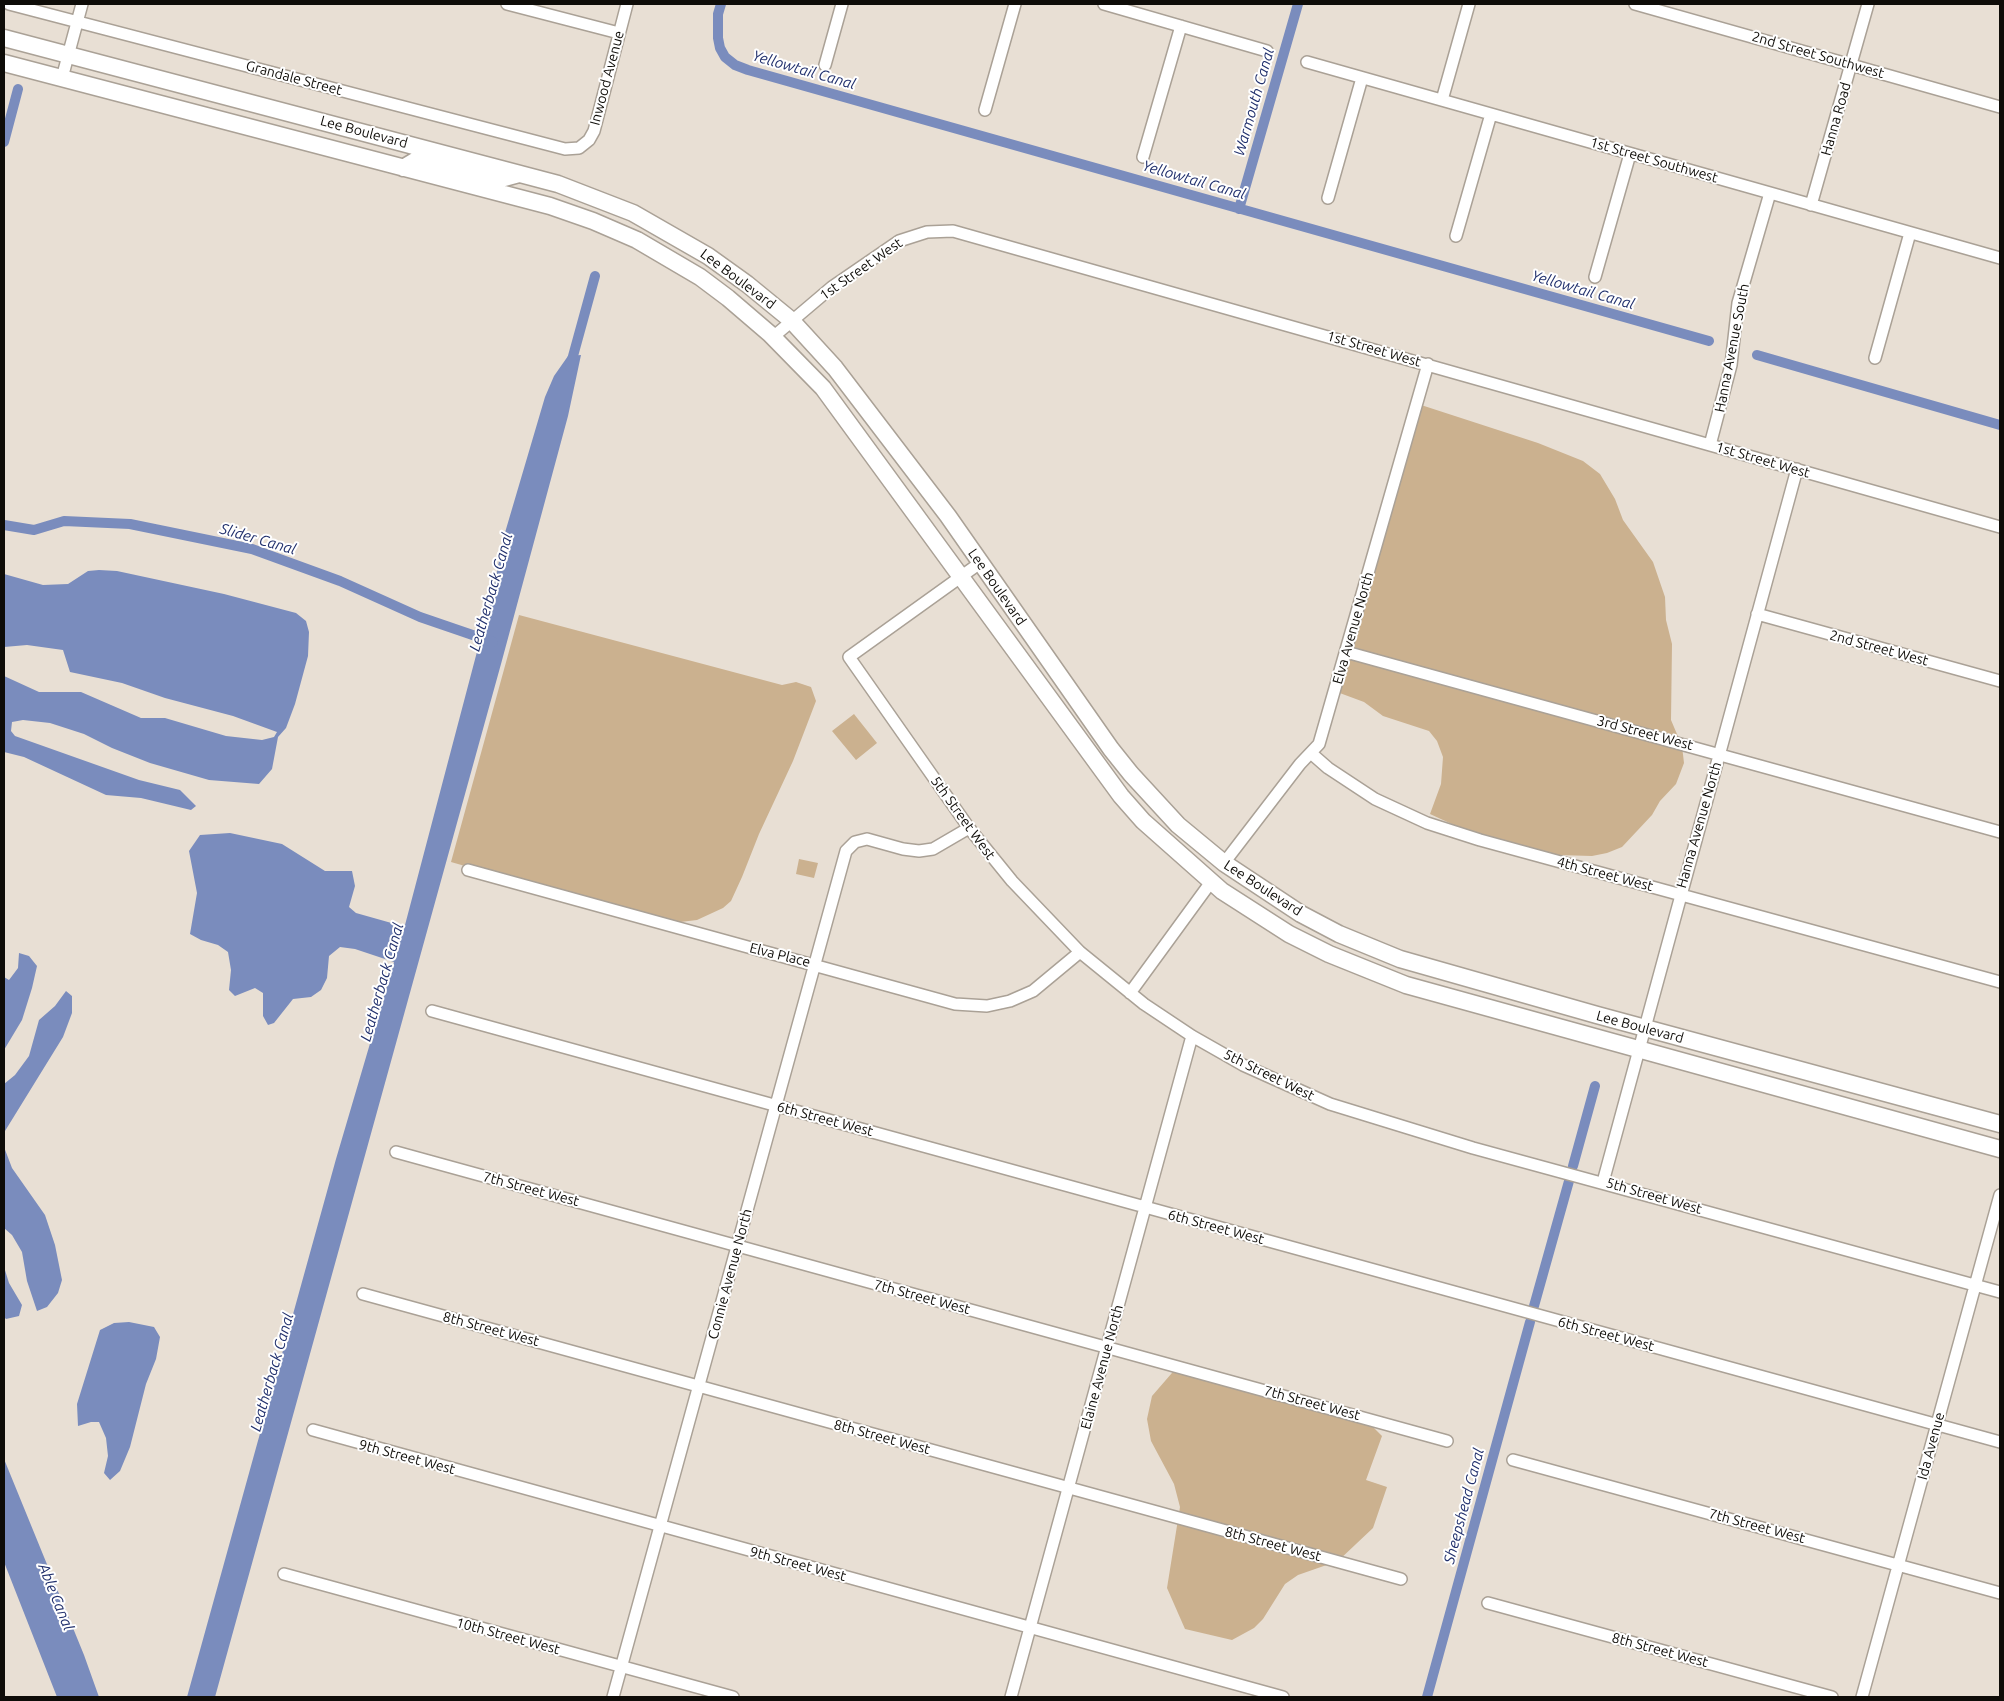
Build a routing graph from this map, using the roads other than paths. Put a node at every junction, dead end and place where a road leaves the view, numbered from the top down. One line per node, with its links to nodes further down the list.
1 (9, 4): 11 (street, Grandale Street)
2 (82, 4): 11 (street)
3 (507, 4): 13 (street)
4 (627, 4): 13 (street, Inwood Avenue)
5 (842, 4): 19 (street)
6 (1015, 4): 25 (street)
7 (1104, 4): 12 (street)
8 (1470, 4): 23 (street)
9 (1635, 4): 20 (street, 2nd Street Southwest)
10 (1868, 4): 20 (street, Hanna Road)
11 (78, 22): 16 (street); 27 (street, Grandale Street)
12 (1181, 26): 15 (street); 29 (street)
13 (619, 33): 27 (street, Inwood Avenue)
14 (4, 38): 16 (main road, Lee Boulevard)
15 (1267, 51)
16 (69, 54): 21 (street); 31 (main road, Lee Boulevard)
17 (1307, 62): 22 (street, 1st Street Southwest)
18 (4, 63): 21 (main road, Lee Boulevard)
19 (825, 64)
20 (1851, 65): 24 (street, 2nd Street Southwest); 34 (street, Hanna Road)
21 (62, 78): 30 (main road, Lee Boulevard)
22 (1362, 78): 23 (street, 1st Street Southwest); 33 (street)
23 (1442, 100): 26 (street, 1st Street Southwest)
24 (2000, 107)
25 (985, 110)
26 (1491, 114): 28 (street, 1st Street Southwest); 36 (street)
27 (579, 148)
28 (1630, 154): 32 (street, 1st Street Southwest); 38 (street)
29 (1143, 157)
30 (402, 168): 31 (main road); 40 (main road, Lee Boulevard)
31 (521, 174): 39 (main road, Lee Boulevard)
32 (1770, 193): 34 (street, 1st Street Southwest); 43 (street, Hanna Avenue South)
33 (1328, 198)
34 (1811, 204): 35 (street, 1st Street Southwest)
35 (1910, 233): 37 (street, 1st Street Southwest); 41 (street)
36 (1456, 236)
37 (2000, 258)
38 (1595, 277)
39 (791, 320): 40 (street, 1st Street West); 42 (street, 1st Street West); 46 (main road, Lee Boulevard)
40 (774, 337): 47 (main road, Lee Boulevard)
41 (1876, 358)
42 (1428, 364): 43 (street, 1st Street West); 49 (street, Elva Avenue North)
43 (1710, 444): 44 (street, 1st Street West)
44 (1798, 470): 45 (street, 1st Street West); 48 (street, Hanna Avenue North)
45 (2000, 527)
46 (980, 563): 47 (street, 5th Street West); 56 (main road, Lee Boulevard)
47 (961, 576): 51 (main road, Lee Boulevard); 54 (street, 5th Street West)
48 (1757, 614): 50 (street, 2nd Street West); 53 (street, Hanna Avenue North)
49 (1346, 652): 52 (street, Elva Avenue North); 53 (street, 3rd Street West)
50 (2000, 681)
51 (1083, 744): 56 (main road); 58 (main road, Lee Boulevard)
52 (1312, 754): 56 (street, Elva Avenue North); 59 (street, 4th Street West)
53 (1719, 754): 55 (street, 3rd Street West); 59 (street, Hanna Avenue North)
54 (969, 828): 60 (street, 5th Street West); 62 (street, Connie Avenue North)
55 (2000, 832)
56 (1224, 863): 61 (main road, Lee Boulevard)
57 (468, 870): 62 (street, Elva Place)
58 (1211, 882): 61 (main road); 64 (street); 68 (main road, Lee Boulevard)
59 (1680, 894): 63 (street, 4th Street West); 66 (street, Hanna Avenue North)
60 (1080, 952): 62 (street, Elva Place); 64 (street, 5th Street West)
61 (1381, 952): 66 (main road, Lee Boulevard)
62 (814, 964): 69 (street, Connie Avenue North)
63 (2000, 982)
64 (1130, 993): 67 (street, 5th Street West)
65 (432, 1011): 69 (street, 6th Street West)
66 (1644, 1028): 68 (street, Hanna Avenue North); 71 (main road, Lee Boulevard)
67 (1192, 1036): 75 (street, 5th Street West); 77 (street, Elaine Avenue North)
68 (1638, 1050): 70 (main road, Lee Boulevard); 75 (street, Hanna Avenue North)
69 (776, 1106): 77 (street, 6th Street West); 78 (street, Connie Avenue North)
70 (1862, 1111): 72 (main road); 73 (main road, Lee Boulevard)
71 (2000, 1124)
72 (2000, 1133)
73 (2000, 1150)
74 (396, 1152): 78 (street, 7th Street West)
75 (1602, 1182): 79 (street, 5th Street West)
76 (2000, 1194): 79 (street, Ida Avenue)
77 (1146, 1208): 82 (street, Elaine Avenue North); 84 (street, 6th Street West)
78 (738, 1246): 82 (street, 7th Street West); 83 (street, Connie Avenue North)
79 (1975, 1285): 80 (street, 5th Street West); 84 (street, Ida Avenue)
80 (2000, 1292)
81 (363, 1294): 83 (street, 8th Street West)
82 (1108, 1348): 86 (street, 7th Street West); 89 (street, Elaine Avenue North)
83 (699, 1386): 89 (street, 8th Street West); 90 (street, Connie Avenue North)
84 (1937, 1425): 87 (street, 6th Street West); 91 (street, Ida Avenue)
85 (313, 1430): 90 (street, 9th Street West)
86 (1447, 1441)
87 (2000, 1442)
88 (1512, 1460): 91 (street, 7th Street West)
89 (1069, 1488): 93 (street, 8th Street West); 96 (street, Elaine Avenue North)
90 (660, 1526): 96 (street, 9th Street West); 97 (street, Connie Avenue North)
91 (1899, 1566): 94 (street, 7th Street West); 103 (street, Ida Avenue)
92 (284, 1574): 97 (street, 10th Street West)
93 (1401, 1579)
94 (2000, 1593)
95 (1488, 1603): 102 (street, 8th Street West)
96 (1031, 1628): 100 (street, Elaine Avenue North); 101 (street, 9th Street West)
97 (622, 1666): 98 (street, Connie Avenue North); 99 (street, 10th Street West)
98 (613, 1697)
99 (733, 1697)
100 (1011, 1697)
101 (1283, 1697)
102 (1832, 1697)
103 (1862, 1697)

